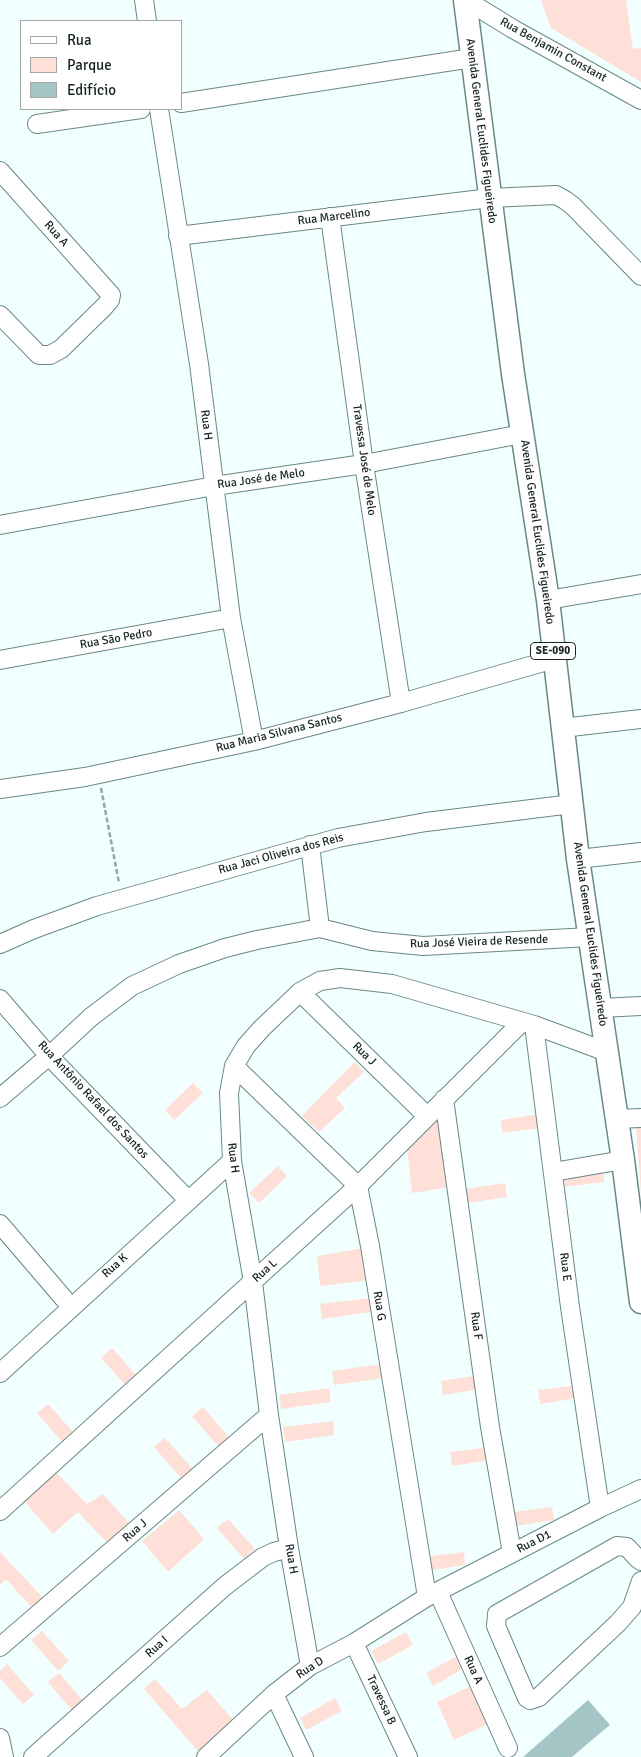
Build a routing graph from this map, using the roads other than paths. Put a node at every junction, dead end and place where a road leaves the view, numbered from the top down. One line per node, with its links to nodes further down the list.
1 (144, 0): 3 (street)
2 (465, 0): 4 (main road, Avenida General Euclides Figueiredo / SE-090); 5 (street, Rua Benjamin Constant)
3 (147, 20)
4 (472, 58): 6 (street); 11 (main road, Avenida General Euclides Figueiredo / SE-090)
5 (641, 100)
6 (182, 103)
7 (134, 110): 9 (street)
8 (159, 110): 13 (street, Rua H)
9 (37, 124)
10 (0, 172): 15 (street, Rua A)
11 (490, 198): 12 (street, Rua Marcelino); 14 (street, Rua Marcelino); 16 (main road, Avenida General Euclides Figueiredo / SE-090)
12 (330, 217): 13 (street, Rua Marcelino); 17 (street, Travessa José de Melo)
13 (178, 236): 18 (street, Rua H)
14 (641, 276)
15 (0, 316)
16 (522, 434): 17 (street, Rua José de Melo); 21 (main road, Avenida General Euclides Figueiredo / SE-090)
17 (364, 464): 18 (street, Rua José de Melo); 25 (street, Travessa José de Melo)
18 (214, 486): 19 (street, Rua José de Melo); 22 (street, Rua H)
19 (0, 525)
20 (641, 584): 21 (street)
21 (548, 600): 23 (main road, Avenida General Euclides Figueiredo / SE-090)
22 (231, 618): 24 (street, Rua São Pedro); 28 (street, Rua H)
23 (554, 659): 25 (street, Rua Maria Silvana Santos); 27 (main road, Avenida General Euclides Figueiredo / SE-090)
24 (0, 660)
25 (402, 703): 28 (street, Rua Maria Silvana Santos)
26 (641, 719): 27 (street)
27 (562, 728): 30 (main road, Avenida General Euclides Figueiredo / SE-090)
28 (254, 741): 29 (street, Rua Maria Silvana Santos)
29 (0, 789)
30 (572, 804): 31 (street, Rua Jaci Oliveira dos Reis); 33 (main road, Avenida General Euclides Figueiredo / SE-090)
31 (310, 845): 34 (street); 36 (street, Rua Jaci Oliveira dos Reis)
32 (641, 852): 33 (street)
33 (578, 860): 35 (main road, Avenida General Euclides Figueiredo / SE-090)
34 (320, 928): 35 (street, Rua José Vieira de Resende); 43 (street, Rua José Vieira de Resende)
35 (590, 937): 40 (main road, Avenida General Euclides Figueiredo / SE-090)
36 (0, 944)
37 (300, 992): 41 (street, Rua H); 44 (street, Rua H); 47 (street, Rua J)
38 (0, 999): 43 (street, Rua Antônio Rafael dos Santos)
39 (641, 1006): 40 (street)
40 (601, 1008): 42 (main road, Avenida General Euclides Figueiredo / SE-090)
41 (528, 1024): 42 (street, Rua H); 46 (street, Rua L); 52 (street, Rua E)
42 (607, 1052): 49 (main road, Avenida General Euclides Figueiredo / SE-090)
43 (49, 1056): 45 (street, Rua José Vieira de Resende); 54 (street, Rua Antônio Rafael dos Santos)
44 (234, 1066): 51 (street, Rua H); 53 (street)
45 (0, 1098)
46 (444, 1099): 47 (street, Rua L); 66 (street, Rua F)
47 (427, 1116): 53 (street, Rua L)
48 (641, 1118): 49 (street)
49 (616, 1119): 50 (main road, Avenida General Euclides Figueiredo / SE-090)
50 (623, 1160): 52 (street); 55 (main road, Avenida General Euclides Figueiredo / SE-090)
51 (232, 1161): 54 (street, Rua K); 57 (street, Rua H)
52 (553, 1172): 63 (street, Rua E)
53 (358, 1186): 57 (street, Rua L); 69 (street, Rua G)
54 (188, 1200): 59 (street, Rua K)
55 (635, 1211): 58 (main road, Avenida General Euclides Figueiredo / SE-090)
56 (0, 1224): 59 (street)
57 (253, 1282): 61 (street, Rua H); 64 (street, Rua L)
58 (641, 1302)
59 (71, 1307): 60 (street, Rua K)
60 (0, 1373)
61 (269, 1415): 65 (street, Rua H); 71 (street, Rua J)
62 (641, 1489): 63 (street, Rua D1)
63 (600, 1508): 66 (street, Rua D1)
64 (0, 1511)
65 (289, 1548): 72 (street, Rua H); 77 (street, Rua I)
66 (512, 1553): 69 (street, Rua D1)
67 (641, 1561): 68 (street)
68 (641, 1581)
69 (433, 1594): 70 (street, Rua D); 75 (street, Rua A)
70 (354, 1643): 72 (street, Rua D); 80 (street, Travessa B)
71 (0, 1647)
72 (310, 1666): 73 (street, Rua D)
73 (274, 1694): 78 (street, Rua D); 79 (street)
74 (0, 1738): 76 (street)
75 (508, 1748)
76 (4, 1757)
77 (33, 1757)
78 (206, 1757)
79 (304, 1757)
80 (408, 1757)

